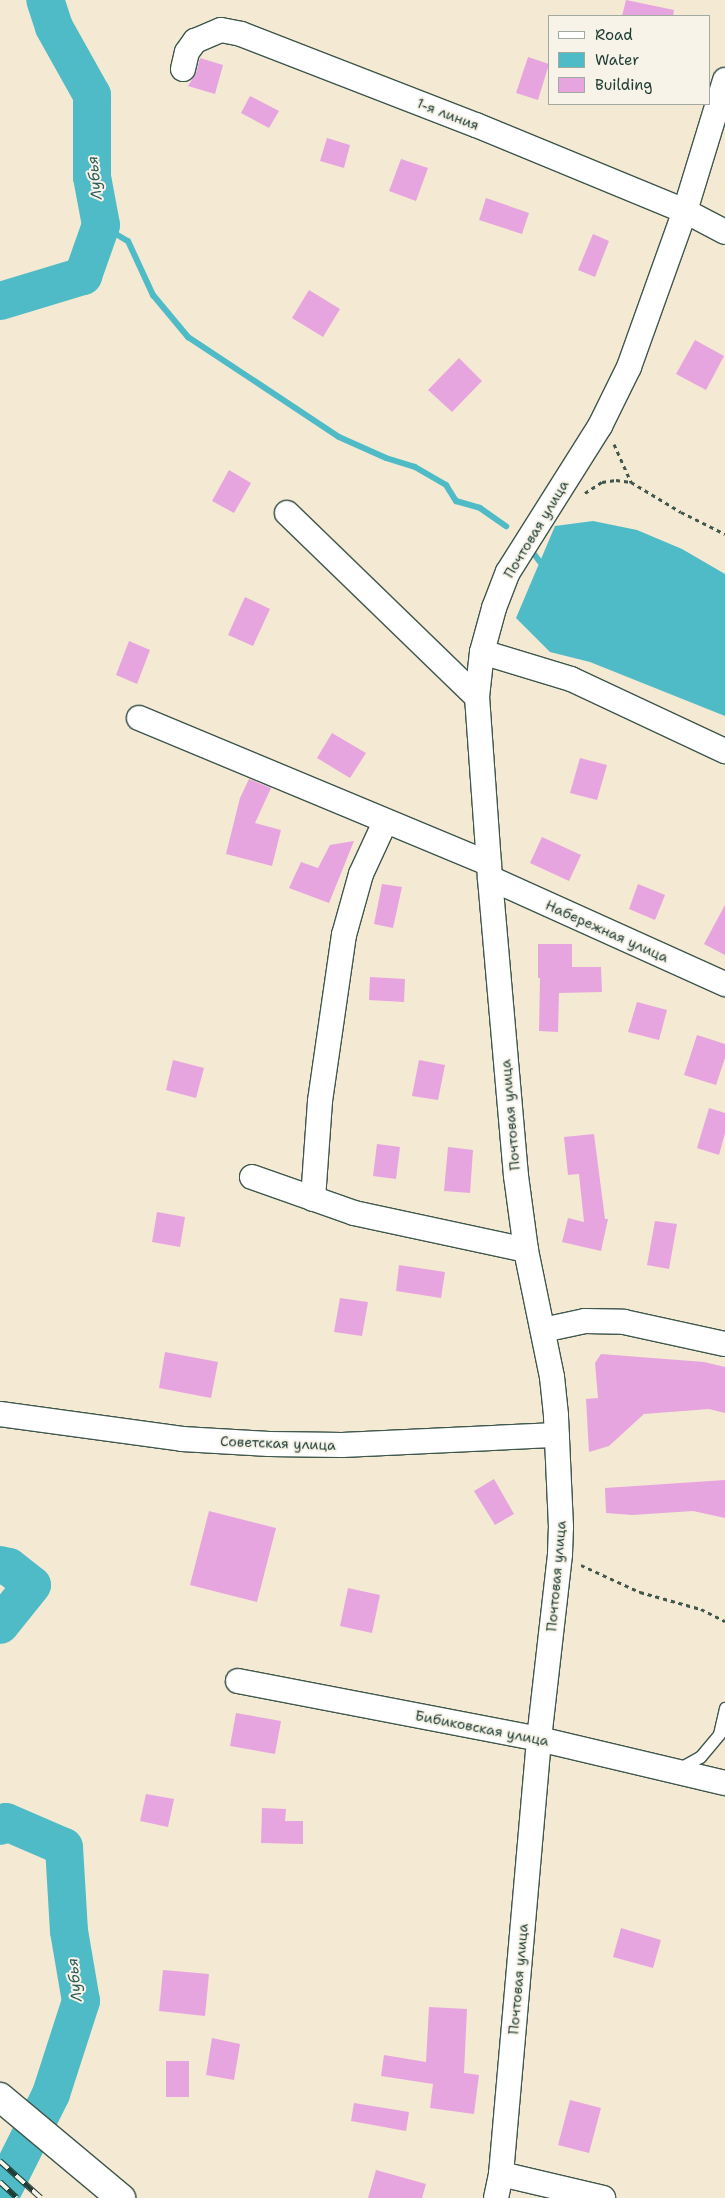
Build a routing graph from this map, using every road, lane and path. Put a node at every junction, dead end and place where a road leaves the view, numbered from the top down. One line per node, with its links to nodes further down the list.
1 (183, 69): 3 (street, 1-я линия)
2 (725, 80): 3 (street, Почтовая улица)
3 (685, 211): 4 (street, 1-я линия); 5 (street, Почтовая улица)
4 (725, 232)
5 (600, 426): 6 (path); 10 (street, Почтовая улица)
6 (631, 482): 7 (path); 9 (path)
7 (583, 494)
8 (287, 513): 11 (street)
9 (725, 534)
10 (482, 652): 11 (street, Почтовая улица); 13 (street)
11 (477, 697): 15 (street, Почтовая улица)
12 (139, 718): 14 (street, Набережная улица)
13 (725, 751)
14 (385, 822): 15 (street, Набережная улица); 18 (street)
15 (490, 871): 16 (street, Набережная улица); 19 (street, Почтовая улица)
16 (725, 984)
17 (252, 1177): 18 (street)
18 (313, 1199): 19 (street)
19 (526, 1250): 20 (street, Почтовая улица)
20 (543, 1330): 21 (street); 23 (street, Почтовая улица)
21 (725, 1344)
22 (0, 1414): 23 (street, Советская улица)
23 (557, 1435): 24 (street, Почтовая улица)
24 (560, 1554): 25 (path); 28 (street, Почтовая улица)
25 (725, 1620)
26 (238, 1681): 28 (street, Бибиковская улица)
27 (725, 1708): 29 (lane)
28 (539, 1738): 29 (street, Бибиковская улица); 32 (street, Почтовая улица)
29 (674, 1771): 30 (street, Бибиковская улица)
30 (725, 1783)
31 (4, 2100): 33 (street)
32 (501, 2174): 34 (street, Почтовая улица); 35 (street)
33 (122, 2198)
34 (496, 2198)
35 (603, 2198)

